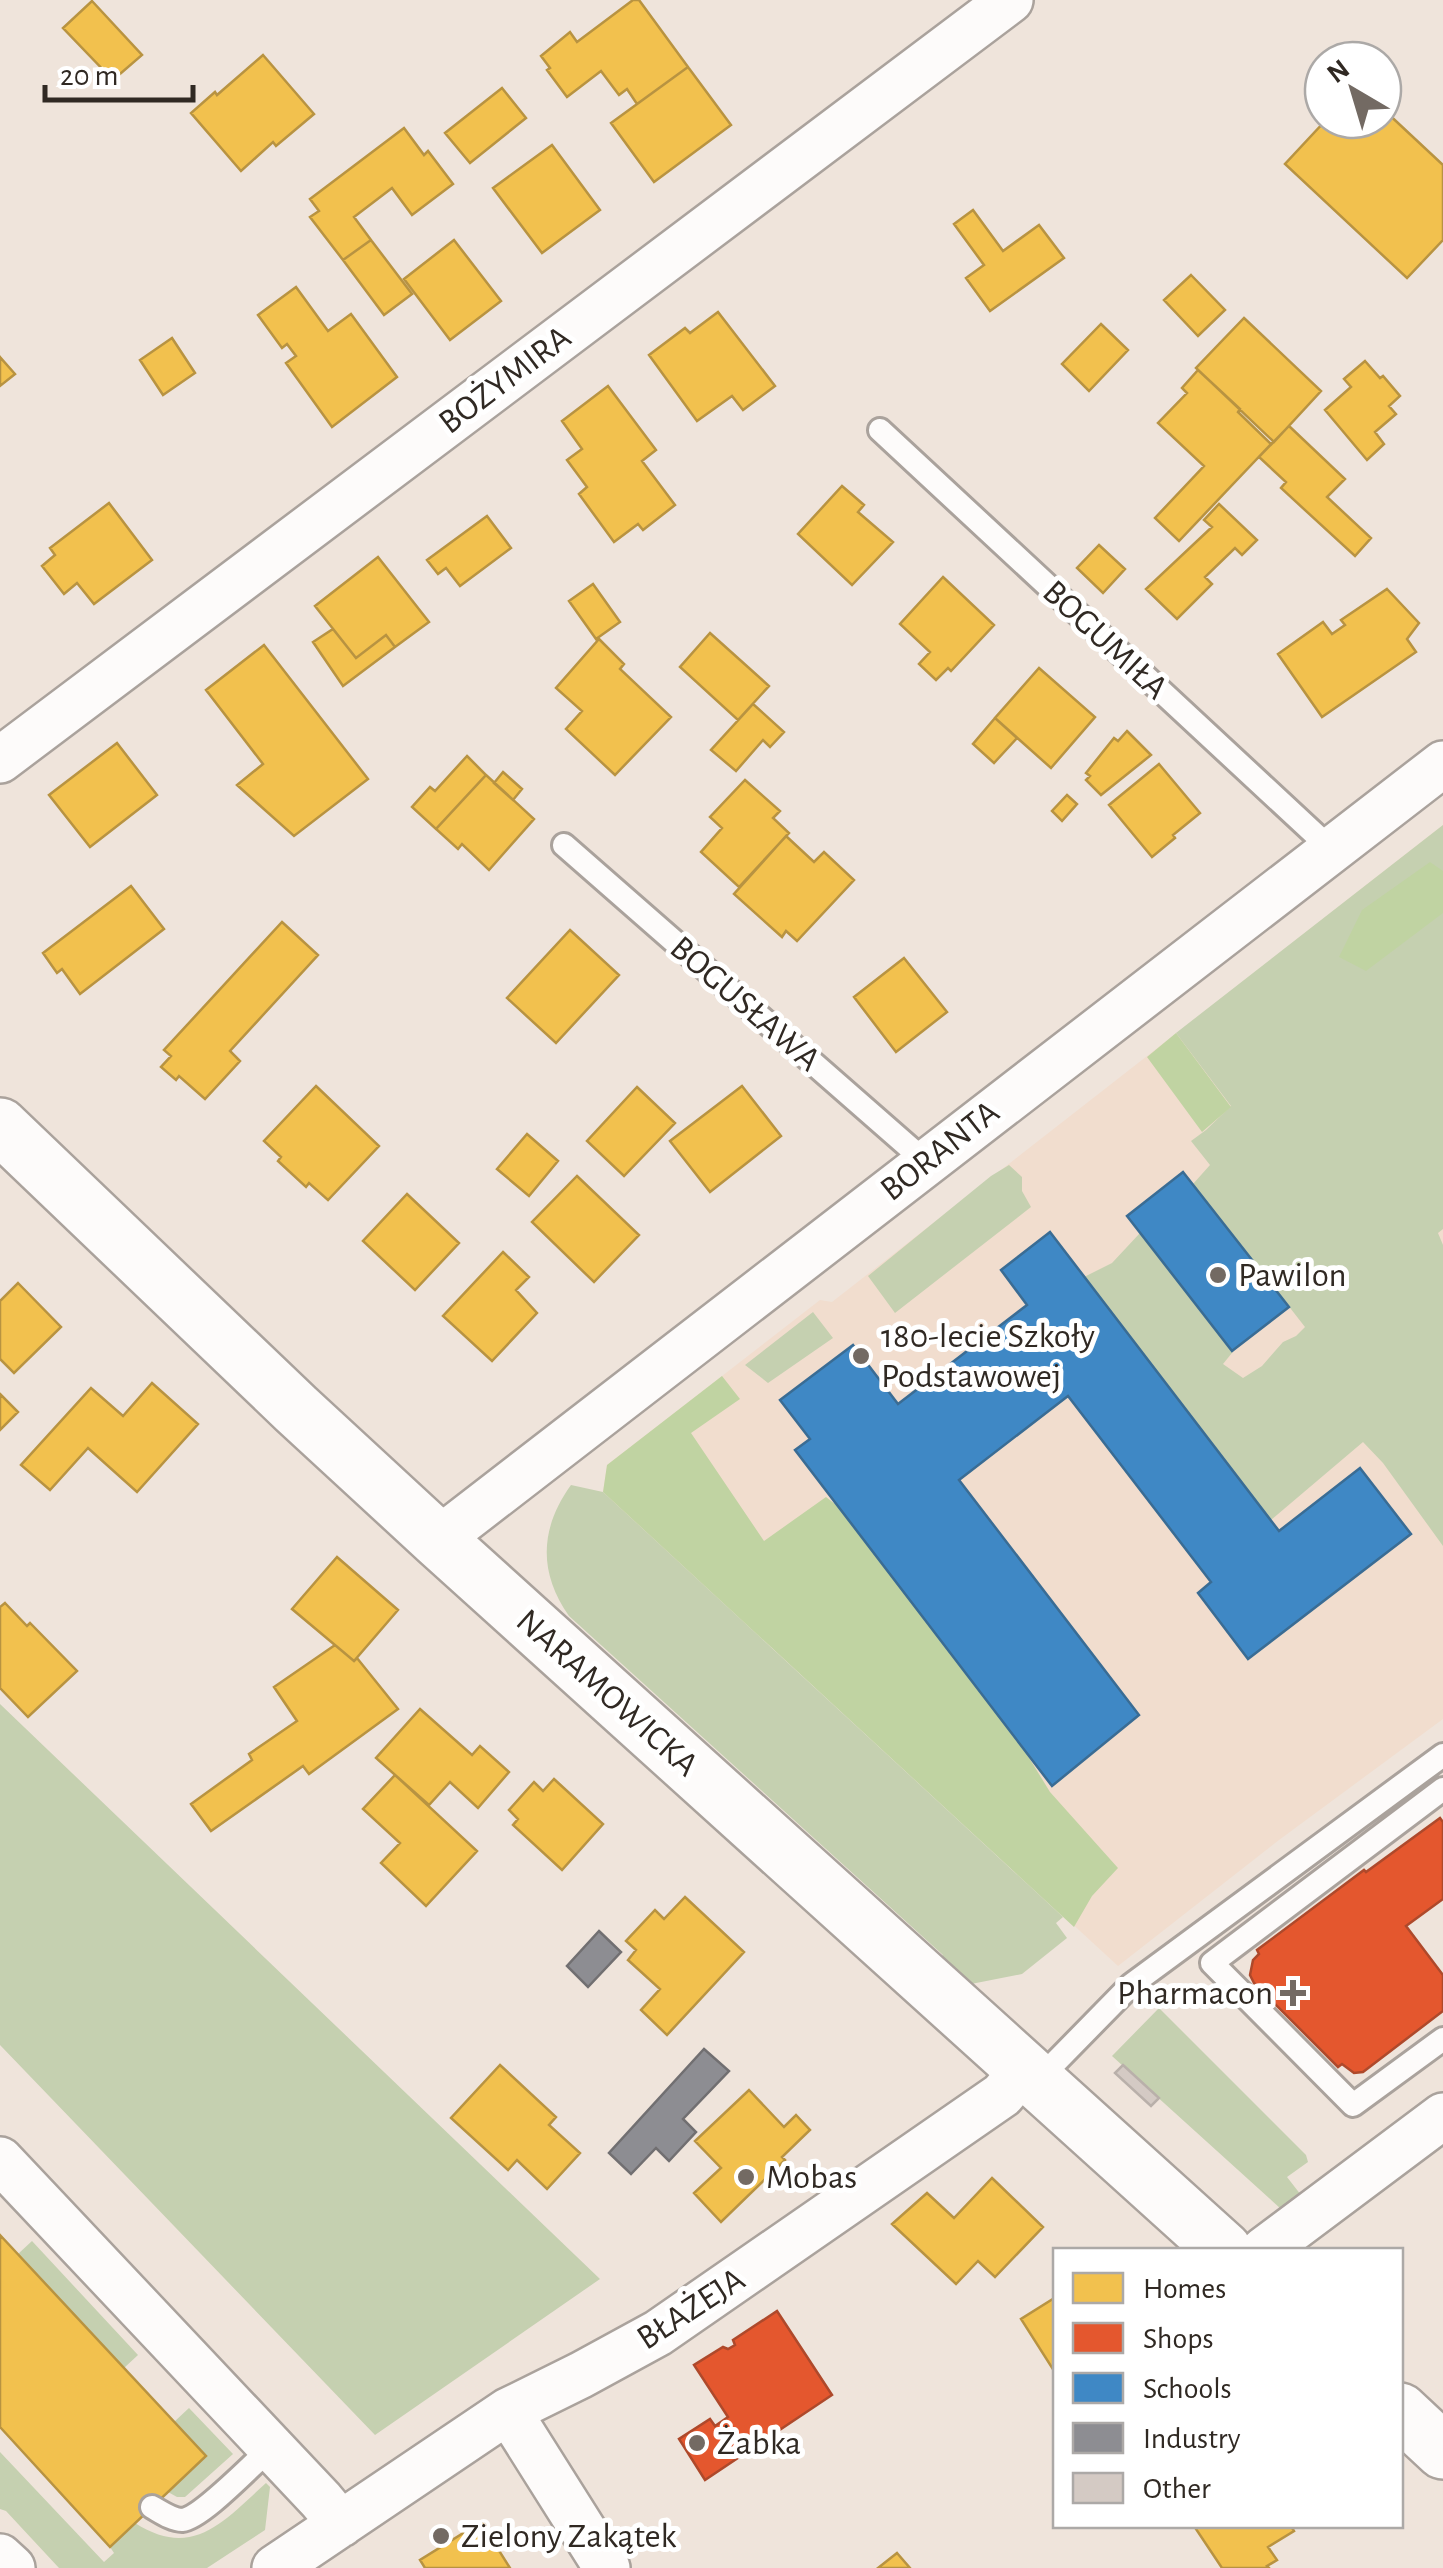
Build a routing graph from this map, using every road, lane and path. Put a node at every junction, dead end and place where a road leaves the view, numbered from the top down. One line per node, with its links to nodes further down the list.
1 (1010, 0): 3 (street, BOŻYMIRA)
2 (880, 430): 6 (lane, BOGUMIŁA)
3 (0, 760)
4 (1443, 764): 6 (street, BORANTA)
5 (564, 845): 8 (lane, BOGUSŁAWA)
6 (1331, 849): 8 (street, BORANTA)
7 (0, 1126): 9 (street, NARAMOWICKA)
8 (926, 1162): 9 (street, BORANTA)
9 (438, 1540): 13 (street, NARAMOWICKA)
10 (1443, 1755): 13 (lane)
11 (1443, 1789): 12 (lane)
12 (1443, 2038)
13 (1030, 2075): 16 (street, NARAMOWICKA); 18 (street, BŁAŻEJA)
14 (1443, 2116): 17 (street)
15 (0, 2160): 20 (street)
16 (1222, 2248)
17 (1267, 2248)
18 (508, 2411): 23 (street, BŁAŻEJA); 27 (street)
19 (1403, 2414): 21 (street)
20 (270, 2448): 22 (lane); 23 (street)
21 (1443, 2450)
22 (152, 2508)
23 (342, 2524): 26 (street, BŁAŻEJA)
24 (0, 2557): 25 (street)
25 (12, 2568)
26 (275, 2568)
27 (607, 2568)

